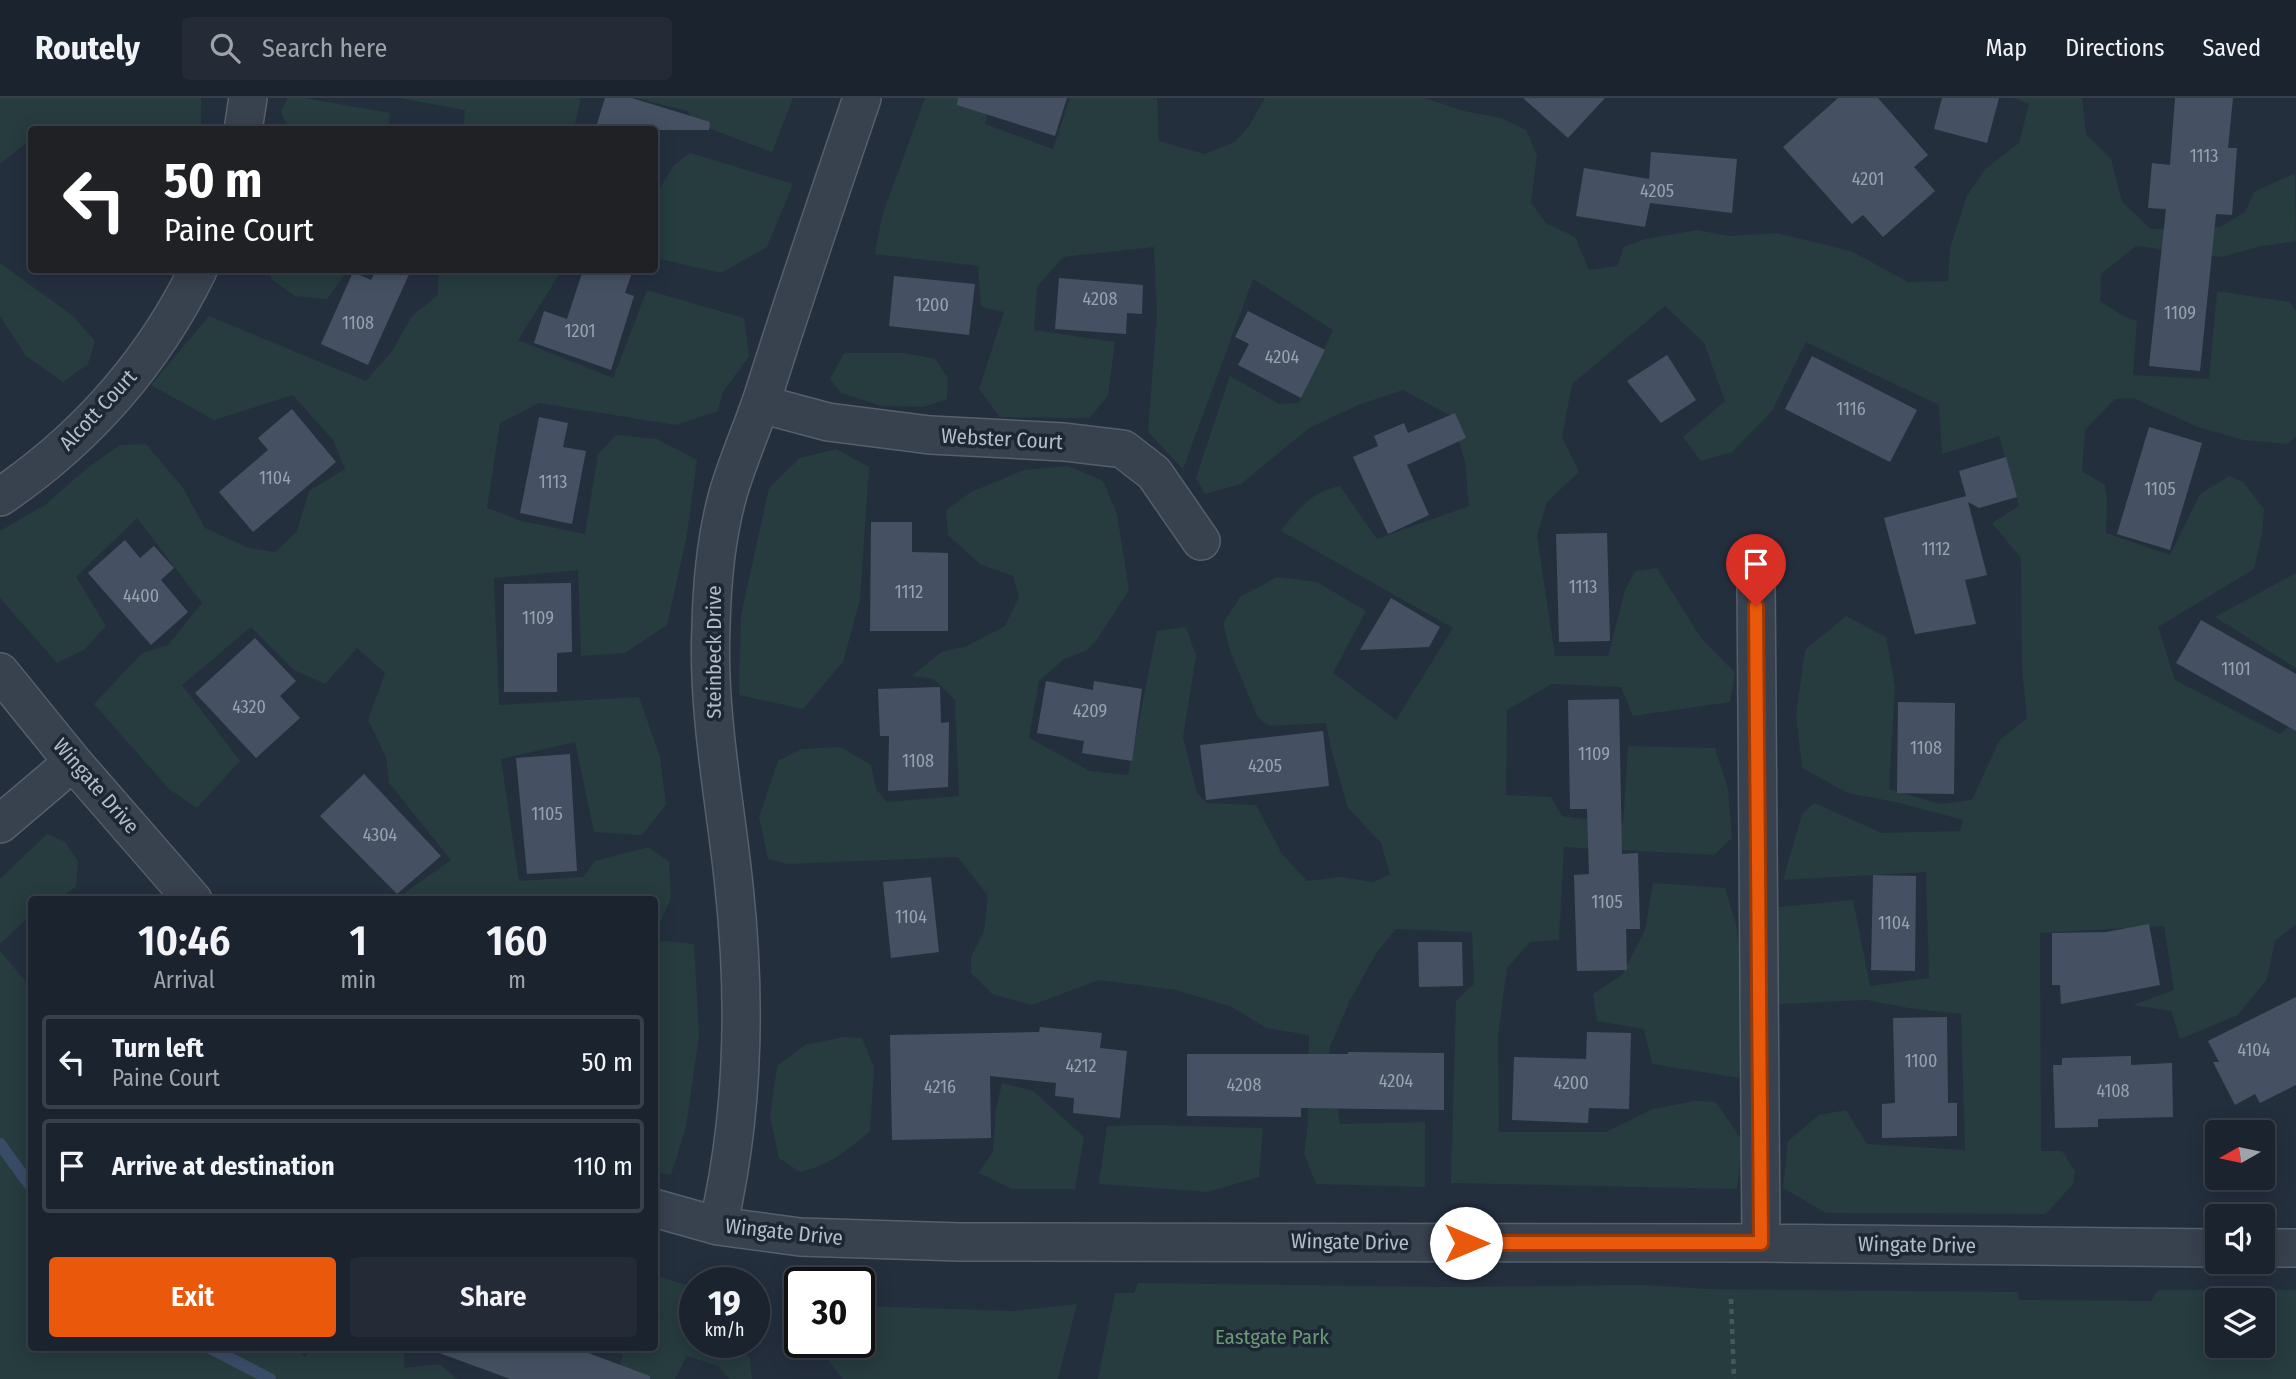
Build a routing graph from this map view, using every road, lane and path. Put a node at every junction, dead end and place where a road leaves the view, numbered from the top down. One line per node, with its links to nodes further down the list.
1 (248, 98): 3 (street)
2 (862, 98): 5 (street, Steinbeck Drive)
3 (244, 126)
4 (197, 273): 6 (street, Alcott Court)
5 (761, 404): 7 (street, Webster Court); 14 (street, Steinbeck Drive)
6 (0, 497)
7 (1201, 541)
8 (1756, 579): 15 (street)
9 (0, 672): 10 (street, Wingate Drive)
10 (73, 762): 11 (street); 12 (street, Wingate Drive)
11 (0, 824)
12 (190, 896)
13 (658, 1209): 14 (street, Wingate Drive)
14 (718, 1226): 15 (street, Wingate Drive)
15 (1761, 1243): 16 (street, Wingate Drive)
16 (2205, 1248)
17 (2275, 1248): 18 (street)
18 (2296, 1248)
19 (1731, 1299): 20 (path)
20 (1734, 1379)

